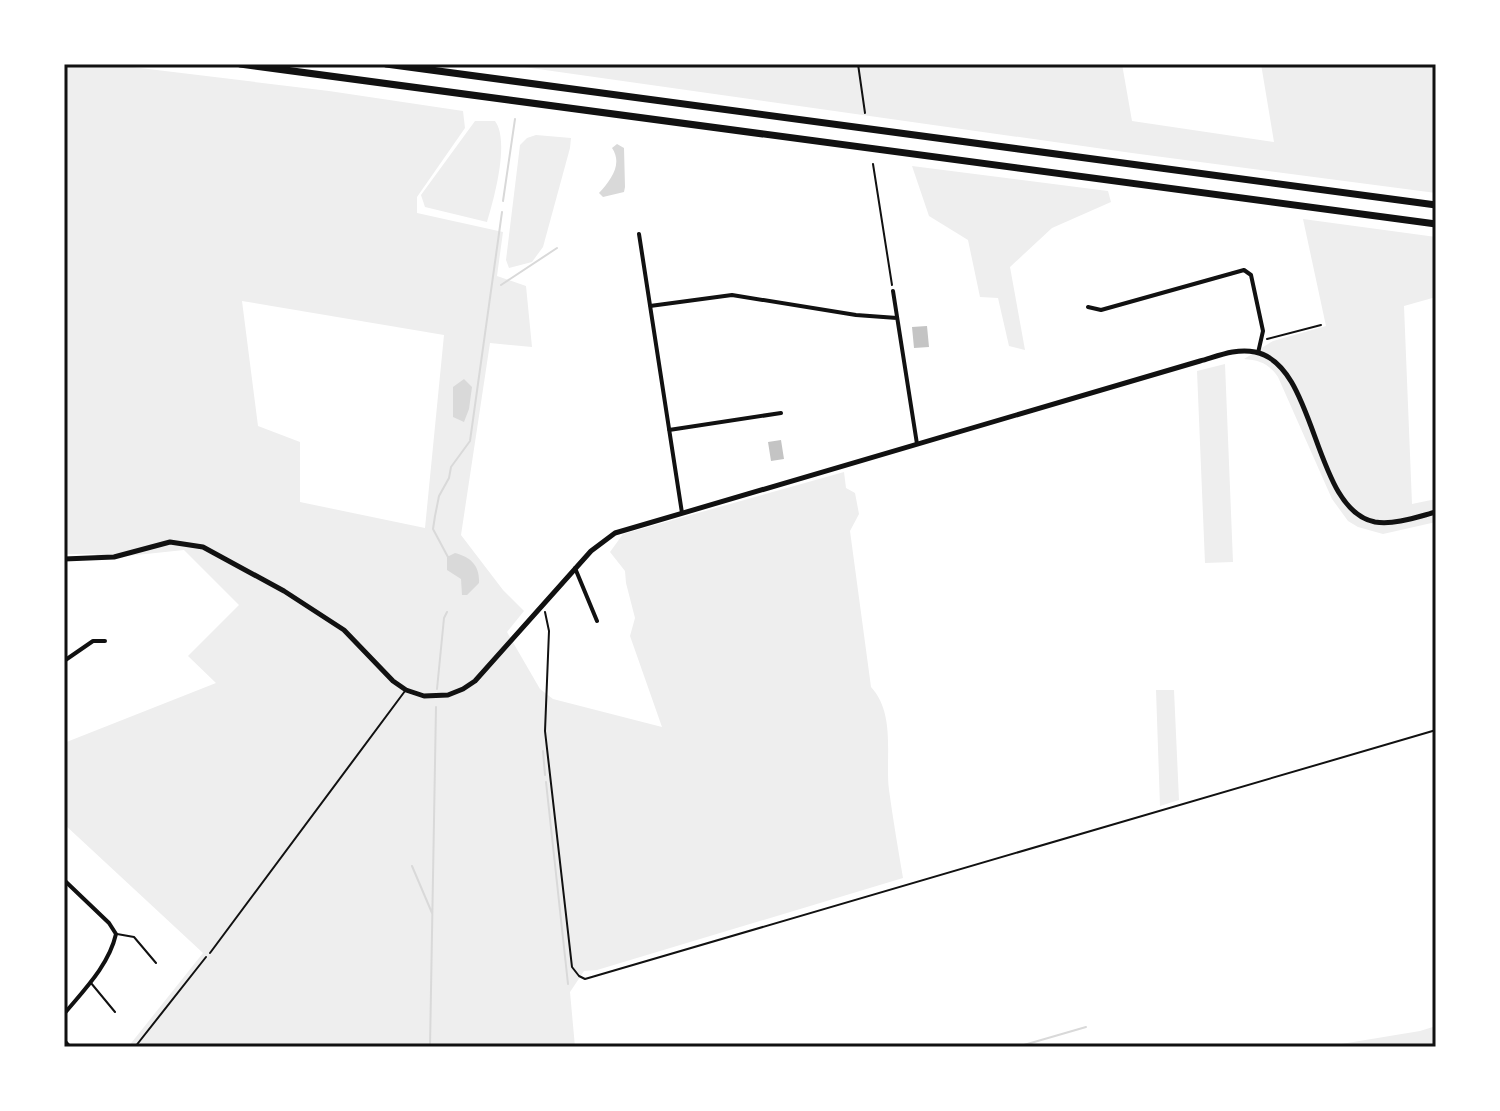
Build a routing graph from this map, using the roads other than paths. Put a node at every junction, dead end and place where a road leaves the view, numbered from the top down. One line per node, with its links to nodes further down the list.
1 (240, 64): 4 (highway)
2 (386, 64): 3 (highway)
3 (1436, 205)
4 (1436, 224)
5 (639, 234): 7 (street)
6 (893, 291): 9 (street)
7 (650, 306): 9 (street); 12 (street)
8 (1088, 307): 10 (street)
9 (897, 318): 13 (street)
10 (1258, 353): 13 (street); 14 (street)
11 (781, 413): 12 (street)
12 (668, 430): 15 (street)
13 (917, 444): 15 (street)
14 (1436, 512)
15 (682, 513): 17 (street)
16 (64, 559): 21 (street)
17 (575, 568): 18 (street); 21 (street)
18 (597, 621)
19 (105, 641): 20 (street)
20 (64, 661)
21 (406, 690): 24 (lane)
22 (64, 880): 23 (street)
23 (116, 934): 25 (lane); 26 (street)
24 (210, 953)
25 (156, 963)
26 (90, 982): 27 (lane); 28 (street)
27 (115, 1012)
28 (64, 1014)
29 (64, 1039): 30 (lane)
30 (71, 1047)

